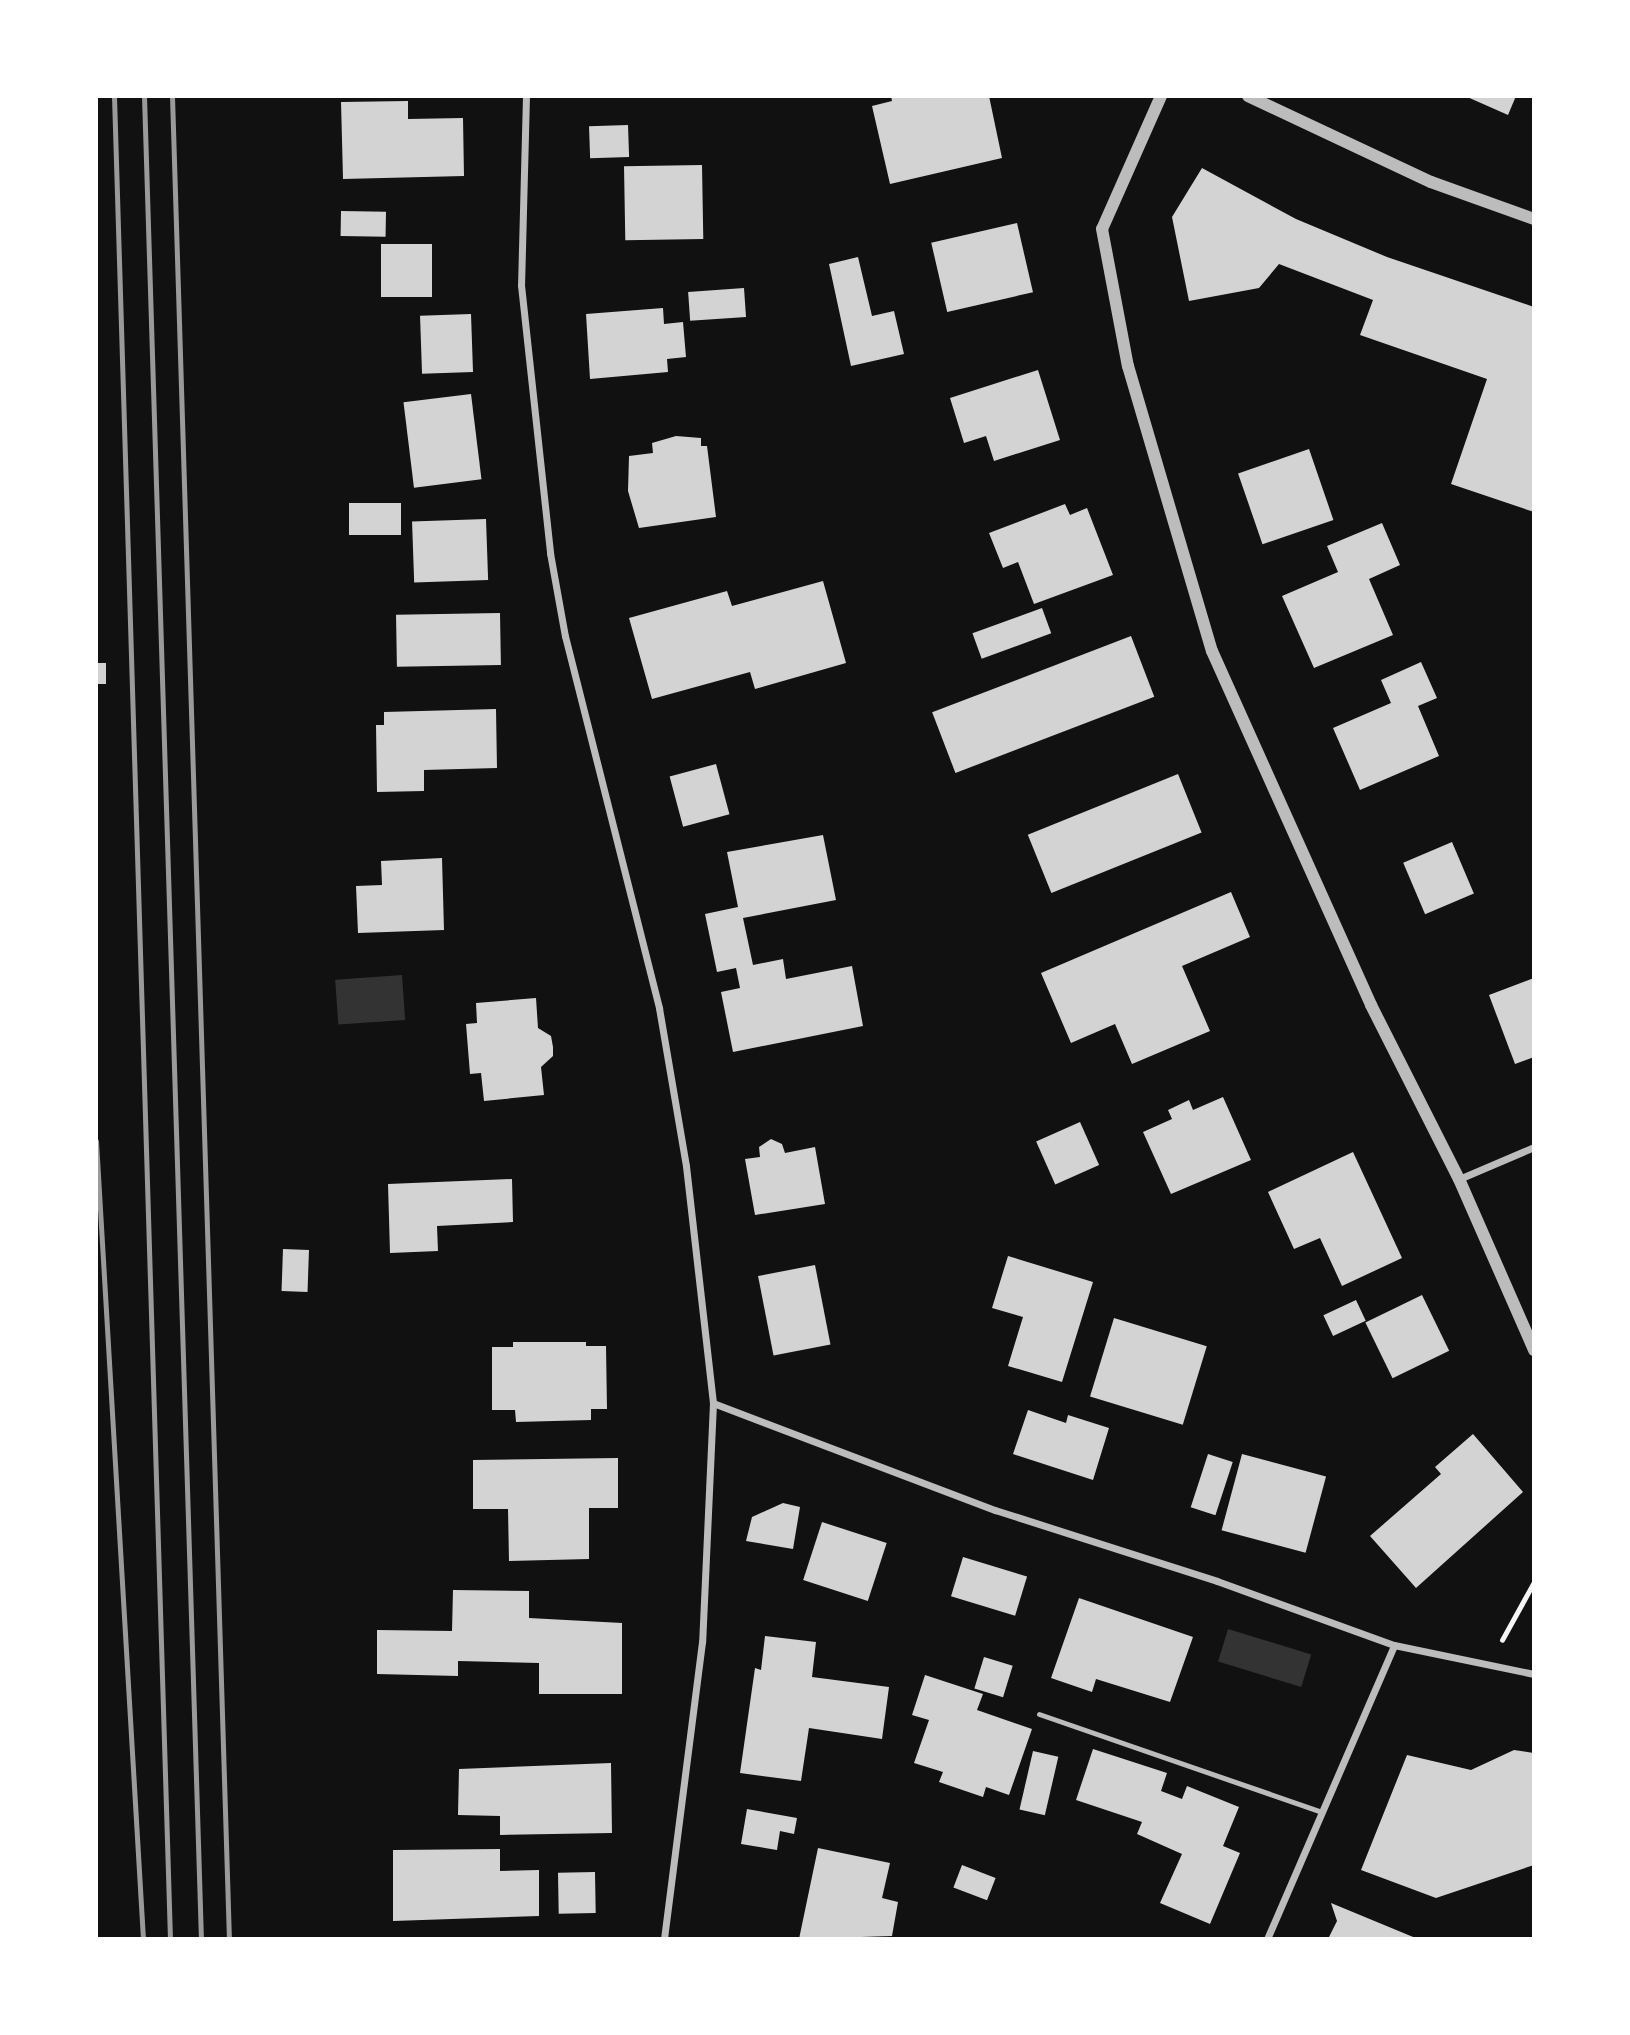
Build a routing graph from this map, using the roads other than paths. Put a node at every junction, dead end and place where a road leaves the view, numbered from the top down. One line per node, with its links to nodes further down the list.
1 (526, 96): 8 (street)
2 (1161, 96): 6 (street)
3 (1248, 96): 4 (street)
4 (1534, 219)
5 (1534, 1146): 6 (street)
6 (1459, 1179): 7 (street)
7 (1534, 1350)
8 (713, 1403): 9 (street); 13 (street)
9 (1394, 1645): 10 (street); 12 (street)
10 (1534, 1674)
11 (1039, 1714): 12 (lane)
12 (1322, 1812): 14 (street)
13 (664, 1939)
14 (1267, 1939)

